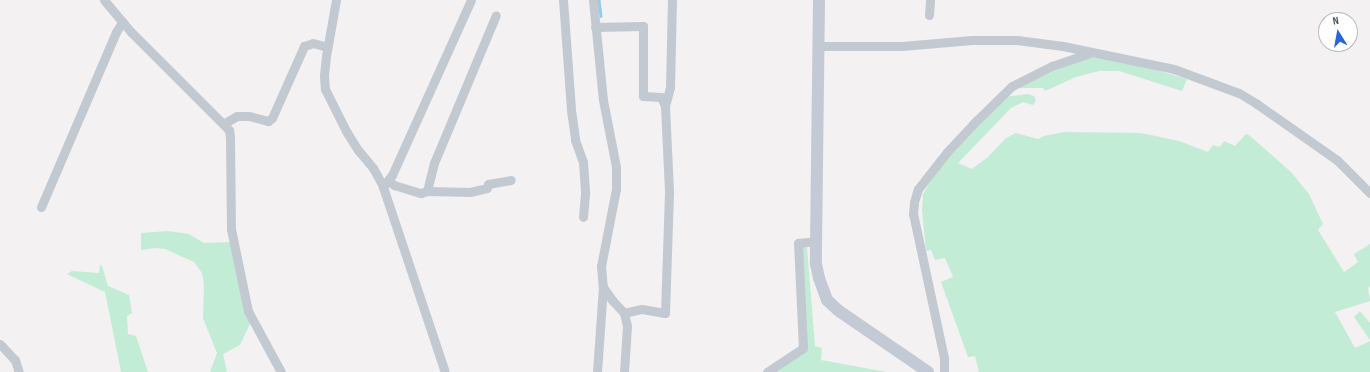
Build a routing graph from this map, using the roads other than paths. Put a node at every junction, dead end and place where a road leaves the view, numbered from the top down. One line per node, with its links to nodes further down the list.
1 (104, 0): 11 (street)
2 (336, 0): 14 (street)
3 (471, 0): 19 (street)
4 (563, 0): 23 (street)
5 (593, 0): 12 (street)
6 (672, 0): 16 (street)
7 (819, 0): 13 (street)
8 (930, 0): 9 (street)
9 (929, 14)
10 (496, 15): 20 (street)
11 (122, 22): 17 (street); 22 (street)
12 (595, 27): 16 (street); 25 (street)
13 (818, 46): 15 (street); 24 (street)
14 (328, 48): 17 (street); 19 (street)
15 (1090, 53): 21 (street); 35 (street)
16 (665, 106): 26 (street)
17 (223, 124): 29 (street)
18 (511, 180): 20 (street)
19 (385, 184): 20 (street); 30 (street)
20 (427, 191)
21 (1370, 193)
22 (41, 207)
23 (583, 217)
24 (816, 241): 33 (street); 34 (street)
25 (603, 287): 26 (street); 31 (street)
26 (624, 313): 32 (street)
27 (0, 344): 28 (street)
28 (19, 372)
29 (281, 372)
30 (445, 372)
31 (597, 372)
32 (624, 372)
33 (766, 372)
34 (928, 372)
35 (944, 372)

